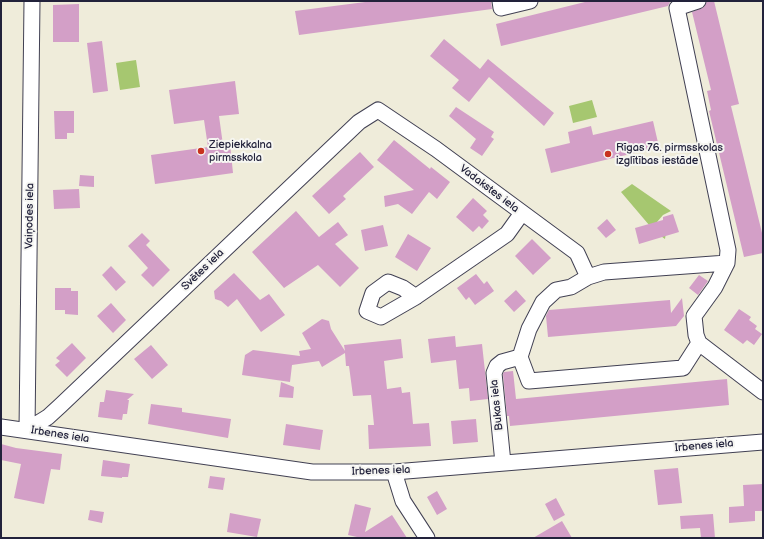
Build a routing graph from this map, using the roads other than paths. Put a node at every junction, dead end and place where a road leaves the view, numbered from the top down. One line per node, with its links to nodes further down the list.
1 (32, 1): 14 (street, Vaiņodes iela)
2 (500, 1): 3 (street)
3 (530, 1)
4 (698, 1): 7 (street)
5 (378, 110): 6 (street, Vadakstes iela); 14 (street, Svētes iela)
6 (522, 213): 8 (street, Vadakstes iela); 9 (street)
7 (727, 263): 8 (street); 10 (street)
8 (588, 277): 11 (street)
9 (416, 297)
10 (699, 343): 11 (street); 12 (street)
11 (520, 358): 16 (street, Bukas iela)
12 (763, 392)
13 (1, 427): 14 (street, Irbenes iela)
14 (27, 430): 17 (street, Irbenes iela)
15 (763, 442): 16 (street, Irbenes iela)
16 (503, 463): 17 (street, Irbenes iela)
17 (394, 472): 18 (street)
18 (427, 538)

